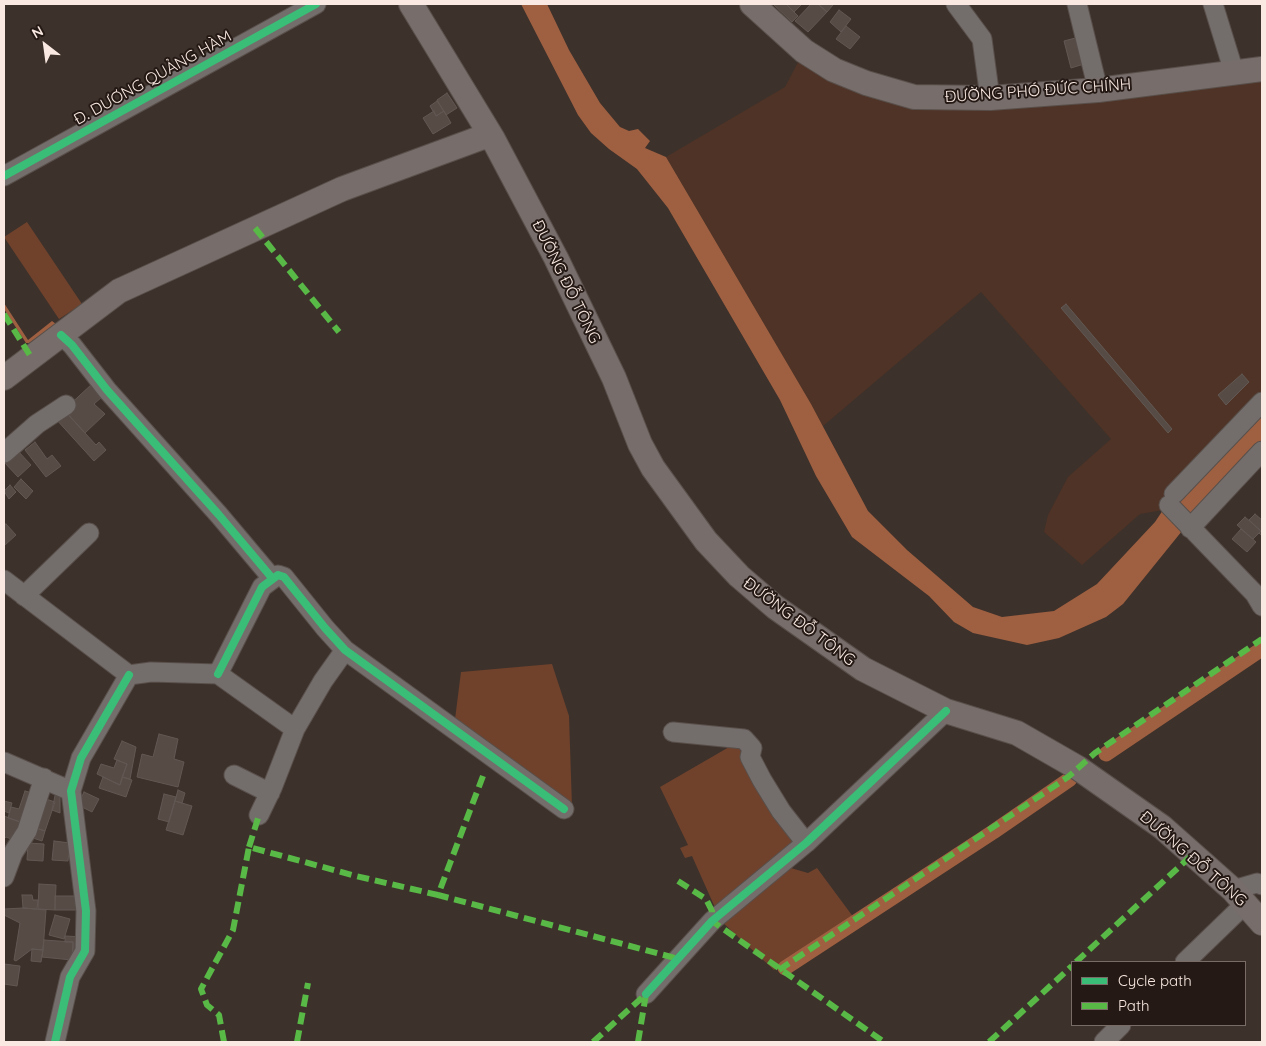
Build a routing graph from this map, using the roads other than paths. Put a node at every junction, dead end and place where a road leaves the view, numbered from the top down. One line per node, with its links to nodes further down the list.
1 (316, 4): 12 (street, Đ. DƯƠNG QUẢNG HÀM)
2 (411, 4): 11 (main road, ĐƯỜNG ĐỖ TÔNG)
3 (752, 4): 10 (main road, ĐƯỜNG PHÓ ĐỨC CHÍNH)
4 (956, 4): 10 (street)
5 (1077, 4): 9 (street)
6 (1213, 4): 8 (street)
7 (1262, 69): 8 (main road, ĐƯỜNG PHÓ ĐỨC CHÍNH)
8 (1234, 72): 9 (main road, ĐƯỜNG PHÓ ĐỨC CHÍNH)
9 (1098, 90): 10 (main road, ĐƯỜNG PHÓ ĐỨC CHÍNH)
10 (990, 98)
11 (493, 139): 13 (main road); 28 (main road, ĐƯỜNG ĐỖ TÔNG)
12 (4, 176)
13 (60, 335): 14 (main road); 21 (street)
14 (4, 378)
15 (1262, 402): 19 (street)
16 (66, 405): 18 (street)
17 (1262, 451): 19 (street)
18 (4, 453)
19 (1189, 527): 24 (street)
20 (89, 533): 23 (street)
21 (272, 578): 25 (street); 26 (street)
22 (4, 580): 23 (street)
23 (24, 596): 27 (street)
24 (1262, 606)
25 (345, 650): 29 (street); 36 (street)
26 (218, 674): 27 (street); 29 (street)
27 (129, 675): 34 (street)
28 (946, 711): 38 (street); 41 (main road, ĐƯỜNG ĐỖ TÔNG)
29 (295, 729): 35 (street)
30 (673, 732): 38 (street)
31 (4, 762): 33 (street)
32 (234, 775): 35 (street)
33 (44, 778): 34 (street); 39 (street)
34 (72, 791): 46 (street)
35 (270, 793): 37 (street)
36 (564, 809)
37 (258, 815)
38 (806, 843): 44 (street)
39 (4, 877)
40 (1262, 885): 41 (street)
41 (1239, 897): 42 (main road, ĐƯỜNG ĐỖ TÔNG); 43 (street)
42 (1262, 923)
43 (1186, 961)
44 (646, 994)
45 (1121, 1026): 47 (street)
46 (55, 1042)
47 (1104, 1042)

